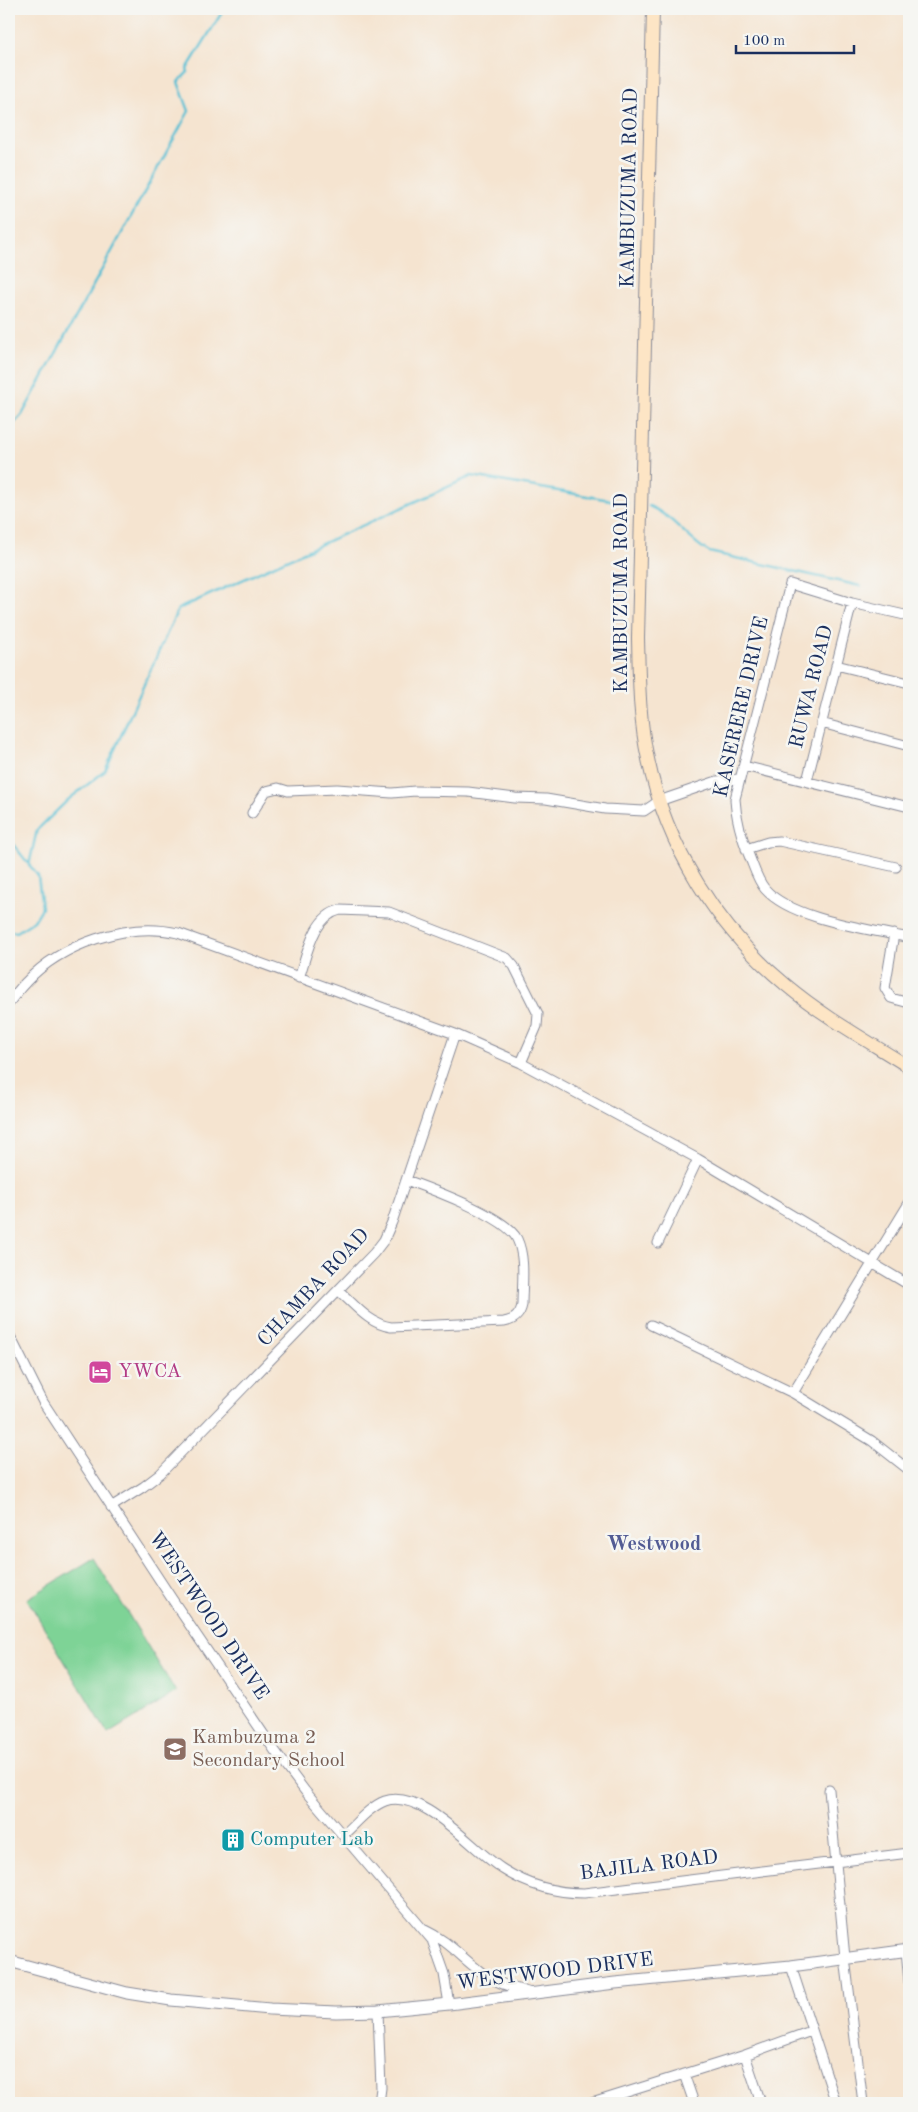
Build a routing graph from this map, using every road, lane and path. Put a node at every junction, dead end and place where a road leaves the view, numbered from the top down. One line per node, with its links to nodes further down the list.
1 (653, 9): 11 (main road, KAMBUZUMA ROAD)
2 (852, 603): 3 (street); 4 (street, RUWA ROAD); 8 (street, KASERERE DRIVE)
3 (909, 616)
4 (836, 665): 5 (street); 6 (street, RUWA ROAD)
5 (909, 683)
6 (821, 723): 7 (street); 10 (street, RUWA ROAD)
7 (909, 746)
8 (744, 766): 9 (street, KASERERE DRIVE); 10 (street)
9 (739, 778): 11 (street); 14 (street, KASERERE DRIVE)
10 (807, 781): 12 (street)
11 (659, 802): 13 (street); 23 (main road, KAMBUZUMA ROAD)
12 (909, 806)
13 (252, 813)
14 (746, 848): 15 (street); 16 (street, KASERERE DRIVE)
15 (896, 867)
16 (894, 934): 17 (street, KASERERE DRIVE); 20 (street)
17 (909, 938)
18 (299, 978): 19 (street); 21 (street); 22 (street)
19 (9, 1003)
20 (909, 1003)
21 (455, 1034): 22 (street); 25 (street, CHAMBA ROAD)
22 (521, 1063): 24 (street)
23 (909, 1068)
24 (698, 1159): 27 (street); 28 (street)
25 (406, 1180): 30 (street, CHAMBA ROAD); 30 (street)
26 (909, 1203): 28 (street)
27 (658, 1243)
28 (873, 1263): 29 (street); 33 (street)
29 (909, 1285)
30 (339, 1292): 35 (street, CHAMBA ROAD)
31 (652, 1325): 33 (street)
32 (9, 1334): 35 (street, WESTWOOD DRIVE)
33 (793, 1393): 34 (street)
34 (909, 1470)
35 (111, 1506): 37 (street, WESTWOOD DRIVE)
36 (829, 1790): 39 (street)
37 (343, 1836): 39 (street, BAJILA ROAD); 40 (street, WESTWOOD DRIVE)
38 (909, 1853): 39 (street, BAJILA ROAD)
39 (836, 1861): 42 (street)
40 (423, 1929): 46 (street); 47 (street, WESTWOOD DRIVE)
41 (908, 1950): 42 (street, WESTWOOD DRIVE); 45 (street)
42 (845, 1958): 44 (street, WESTWOOD DRIVE); 59 (street)
43 (9, 1961): 48 (street)
44 (791, 1966): 46 (street, WESTWOOD DRIVE); 49 (street)
45 (909, 1982)
46 (533, 1993): 47 (street, WESTWOOD DRIVE)
47 (449, 2004): 48 (street)
48 (378, 2011): 53 (street)
49 (811, 2031): 50 (street); 58 (street)
50 (744, 2055): 51 (street); 57 (street)
51 (684, 2074): 52 (street); 56 (street)
52 (619, 2094): 54 (street); 55 (street)
53 (379, 2103)
54 (592, 2103)
55 (623, 2103)
56 (694, 2103)
57 (760, 2103)
58 (836, 2103)
59 (863, 2103)

